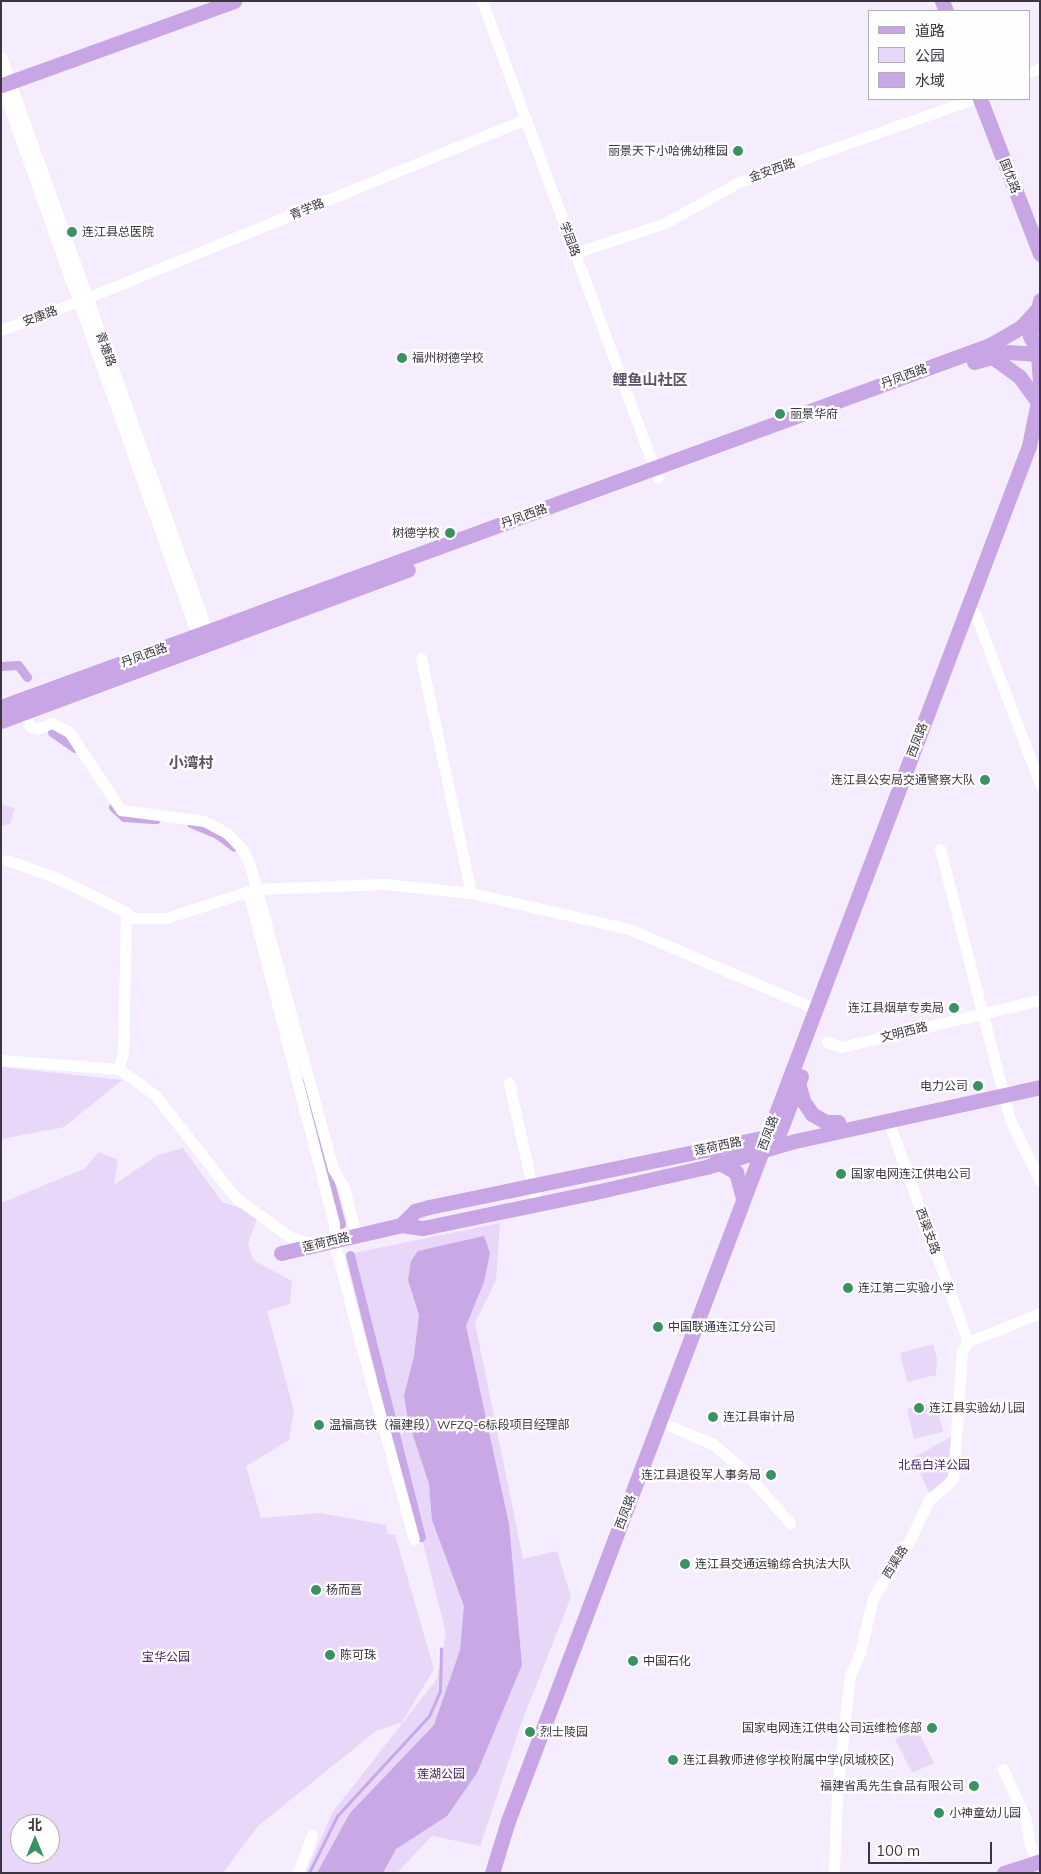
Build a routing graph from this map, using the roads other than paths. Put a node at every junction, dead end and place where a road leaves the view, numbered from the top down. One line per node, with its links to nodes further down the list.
1 (234, 1): 4 (main road)
2 (482, 1): 8 (street, 学园路)
3 (1, 57): 4 (street, 青塘路)
4 (4, 83): 12 (street, 青塘路)
5 (971, 100): 10 (street, 金安西路)
6 (980, 100): 11 (main road, 国优路)
7 (990, 100): 9 (main road, 国优路)
8 (526, 119): 10 (street, 学园路); 12 (street, 青学路)
9 (1040, 227)
10 (575, 253): 20 (street, 学园路)
11 (1040, 254)
12 (83, 300): 14 (street, 安康路); 22 (street, 青塘路)
13 (1039, 305): 15 (main road); 20 (main road, 丹凤西路)
14 (1, 330)
15 (1039, 354): 16 (main road, 丹凤西路); 17 (main road)
16 (991, 356): 18 (main road); 20 (main road, 丹凤西路)
17 (1040, 381)
18 (1039, 398): 34 (main road, 西凤路)
19 (1040, 441): 21 (main road, 西凤路)
20 (656, 473): 22 (main road, 丹凤西路)
21 (974, 613): 27 (street); 41 (main road, 西凤路)
22 (204, 639): 24 (main road, 丹凤西路); 25 (main road, 丹凤西路)
23 (421, 658): 31 (street)
24 (1, 707)
25 (24, 711): 26 (main road, 丹凤西路); 30 (street)
26 (1, 721)
27 (1040, 784)
28 (940, 849): 35 (street)
29 (7, 860): 32 (street)
30 (252, 890): 31 (street); 32 (street); 53 (street); 54 (street)
31 (471, 893): 34 (street)
32 (126, 912): 38 (street)
33 (1040, 1000): 35 (street, 文明西路)
34 (816, 1009): 46 (main road, 西凤路)
35 (983, 1013): 36 (street, 文明西路); 43 (street)
36 (826, 1042)
37 (1, 1060): 38 (street)
38 (119, 1069): 55 (street)
39 (1040, 1080): 43 (main road, 莲荷西路)
40 (509, 1084): 49 (street)
41 (798, 1084): 45 (main road); 46 (main road, 西凤路)
42 (1040, 1087): 43 (main road, 莲荷西路)
43 (1003, 1092): 44 (main road, 莲荷西路); 45 (main road, 莲荷西路); 48 (street)
44 (888, 1120): 46 (main road, 莲荷西路); 58 (street, 西渠支路)
45 (838, 1122): 46 (main road, 莲荷西路)
46 (771, 1141): 47 (main road, 莲荷西路); 50 (main road, 西凤路); 59 (main road, 西凤路)
47 (714, 1154): 49 (main road, 莲荷西路); 50 (main road); 51 (main road, 莲荷西路)
48 (1040, 1181)
49 (532, 1186): 51 (street); 52 (main road, 莲荷西路)
50 (743, 1201): 67 (main road, 西凤路)
51 (536, 1204): 52 (main road, 莲荷西路)
52 (401, 1225): 53 (main road, 莲荷西路)
53 (356, 1236): 54 (main road, 莲荷西路)
54 (334, 1240): 55 (main road, 莲荷西路); 61 (street)
55 (315, 1245): 56 (main road, 莲荷西路)
56 (281, 1253)
57 (1040, 1313): 58 (street)
58 (968, 1342): 69 (street, 西渠路)
59 (668, 1425): 60 (street); 68 (main road, 西凤路)
60 (790, 1523)
61 (414, 1539)
62 (1003, 1769): 64 (street)
63 (312, 1835): 66 (street)
64 (1039, 1861): 65 (main road)
65 (1013, 1871)
66 (298, 1873)
67 (492, 1873)
68 (503, 1873)
69 (834, 1873)

